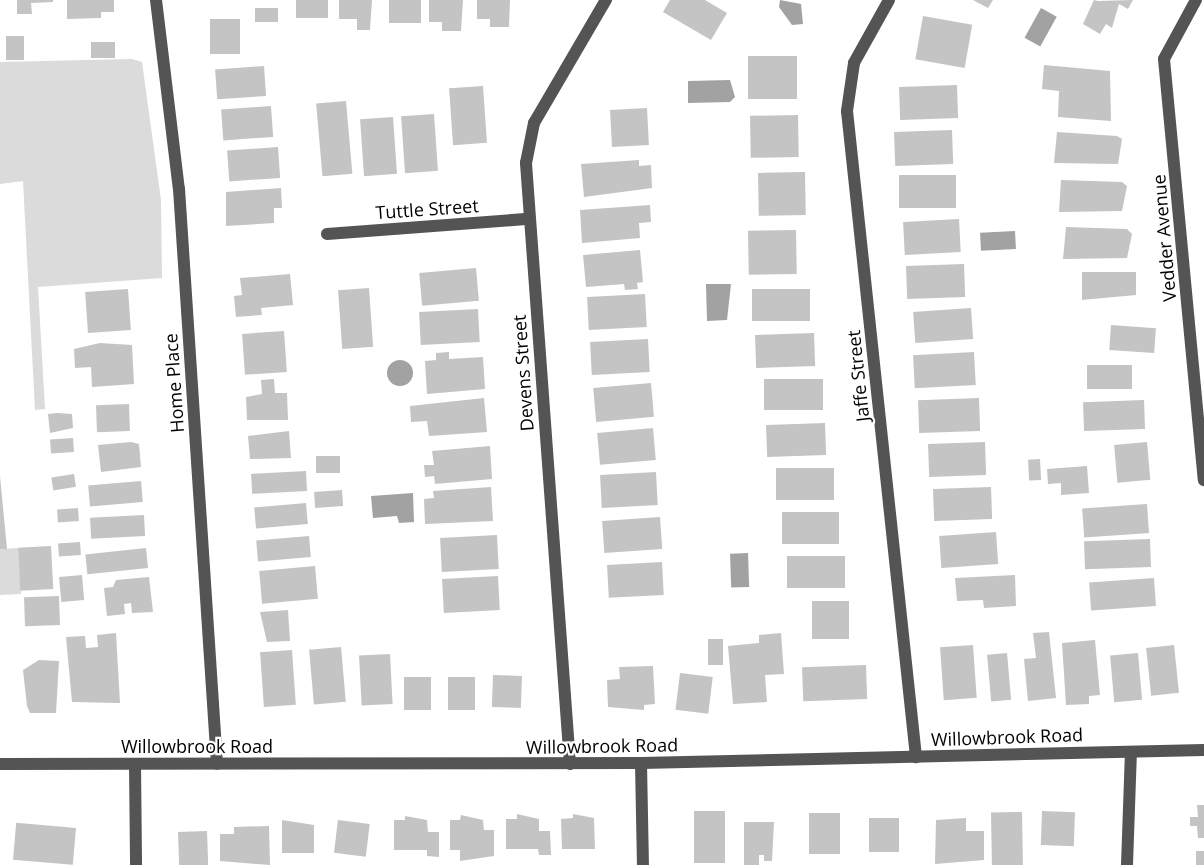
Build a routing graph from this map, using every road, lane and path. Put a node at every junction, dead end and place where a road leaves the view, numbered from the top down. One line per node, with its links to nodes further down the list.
1 (156, 0): 14 (street, Home Place)
2 (606, 0): 5 (street, Devens Street)
3 (889, 0): 10 (street, Jaffe Street)
4 (1196, 0): 7 (street, Vedder Avenue)
5 (528, 219): 6 (street, Tuttle Street); 15 (street, Devens Street)
6 (328, 234)
7 (1204, 480)
8 (1204, 750): 9 (street, Willowbrook Road)
9 (1131, 752): 10 (street, Willowbrook Road); 18 (street)
10 (916, 757): 11 (street, Willowbrook Road)
11 (641, 763): 15 (street, Willowbrook Road); 17 (street)
12 (0, 764): 13 (street, Willowbrook Road)
13 (135, 764): 14 (street, Willowbrook Road); 16 (street)
14 (217, 764): 15 (street, Willowbrook Road)
15 (570, 764)
16 (136, 865)
17 (643, 865)
18 (1127, 865)

